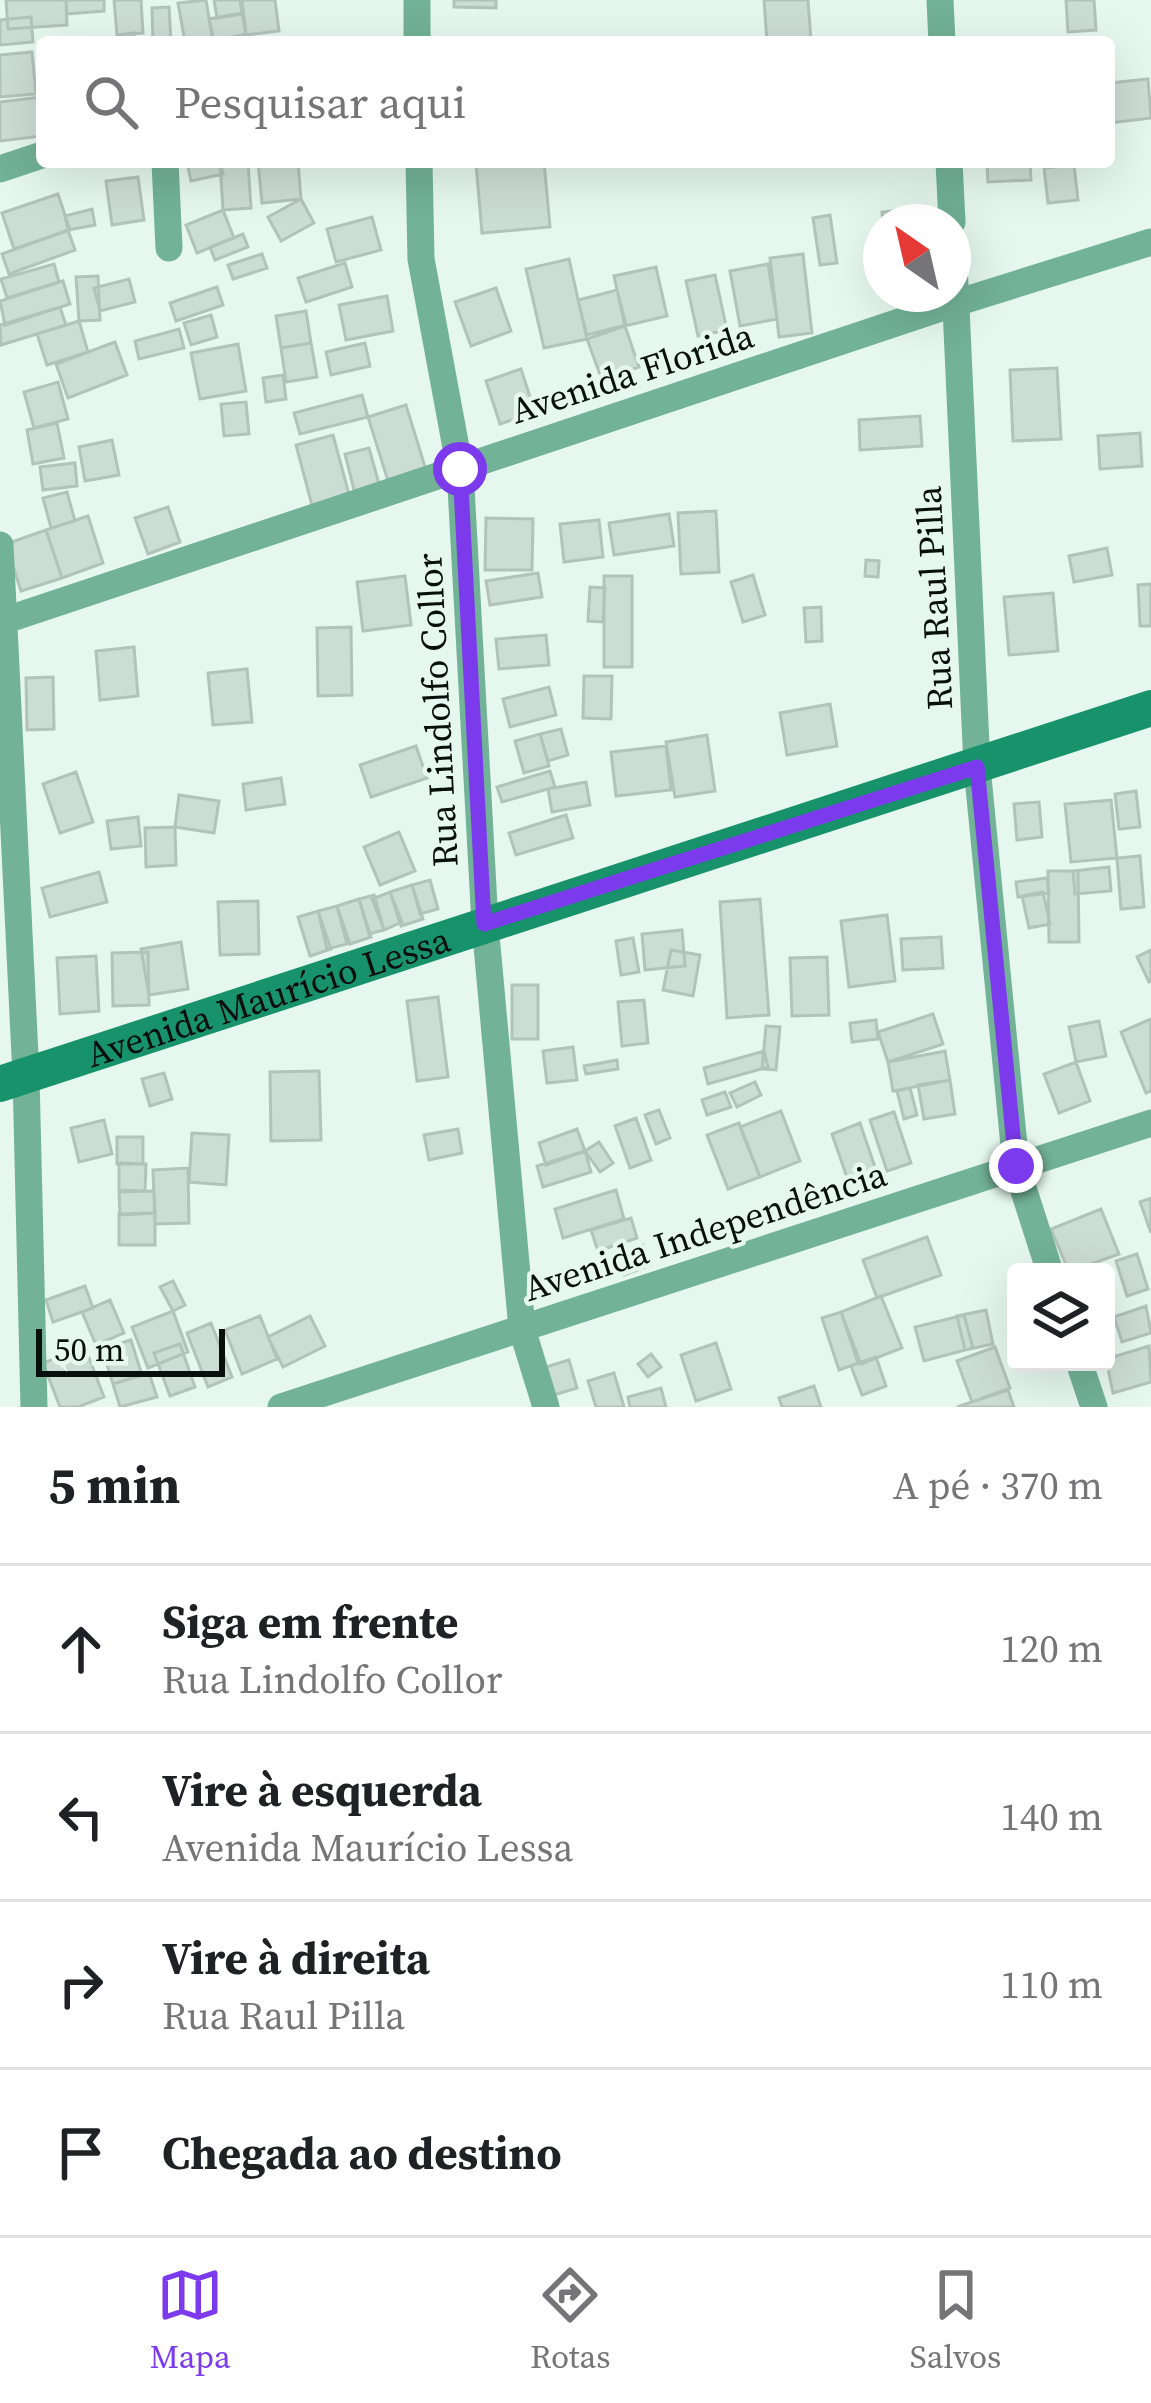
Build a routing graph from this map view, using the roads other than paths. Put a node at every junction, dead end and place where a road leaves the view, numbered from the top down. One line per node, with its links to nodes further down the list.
1 (418, 0): 3 (street)
2 (940, 0): 4 (street)
3 (411, 36)
4 (942, 36)
5 (36, 157): 9 (street)
6 (165, 168): 12 (street)
7 (419, 168): 16 (street, Rua Lindolfo Collor)
8 (949, 168): 10 (street)
9 (0, 169)
10 (951, 204)
11 (1151, 242): 13 (street, Avenida Florida)
12 (170, 248)
13 (971, 298)
14 (929, 312): 16 (street, Avenida Florida)
15 (956, 312): 20 (street, Rua Raul Pilla)
16 (460, 469): 18 (street, Avenida Florida); 21 (street, Rua Lindolfo Collor)
17 (0, 545): 18 (street)
18 (3, 621): 22 (street)
19 (1151, 708): 20 (street, Avenida Maurício Lessa)
20 (977, 767): 21 (street, Avenida Maurício Lessa); 24 (street, Rua Raul Pilla)
21 (484, 924): 22 (street, Avenida Maurício Lessa); 26 (street, Rua Lindolfo Collor)
22 (13, 1080): 28 (street)
23 (1151, 1123): 24 (street, Avenida Independência)
24 (1016, 1166): 25 (street, Rua Raul Pilla); 26 (street, Avenida Independência)
25 (1047, 1263)
26 (522, 1329): 29 (street, Avenida Independência); 30 (street, Rua Lindolfo Collor)
27 (1082, 1371): 31 (street)
28 (34, 1407)
29 (281, 1407)
30 (546, 1407)
31 (1094, 1407)

